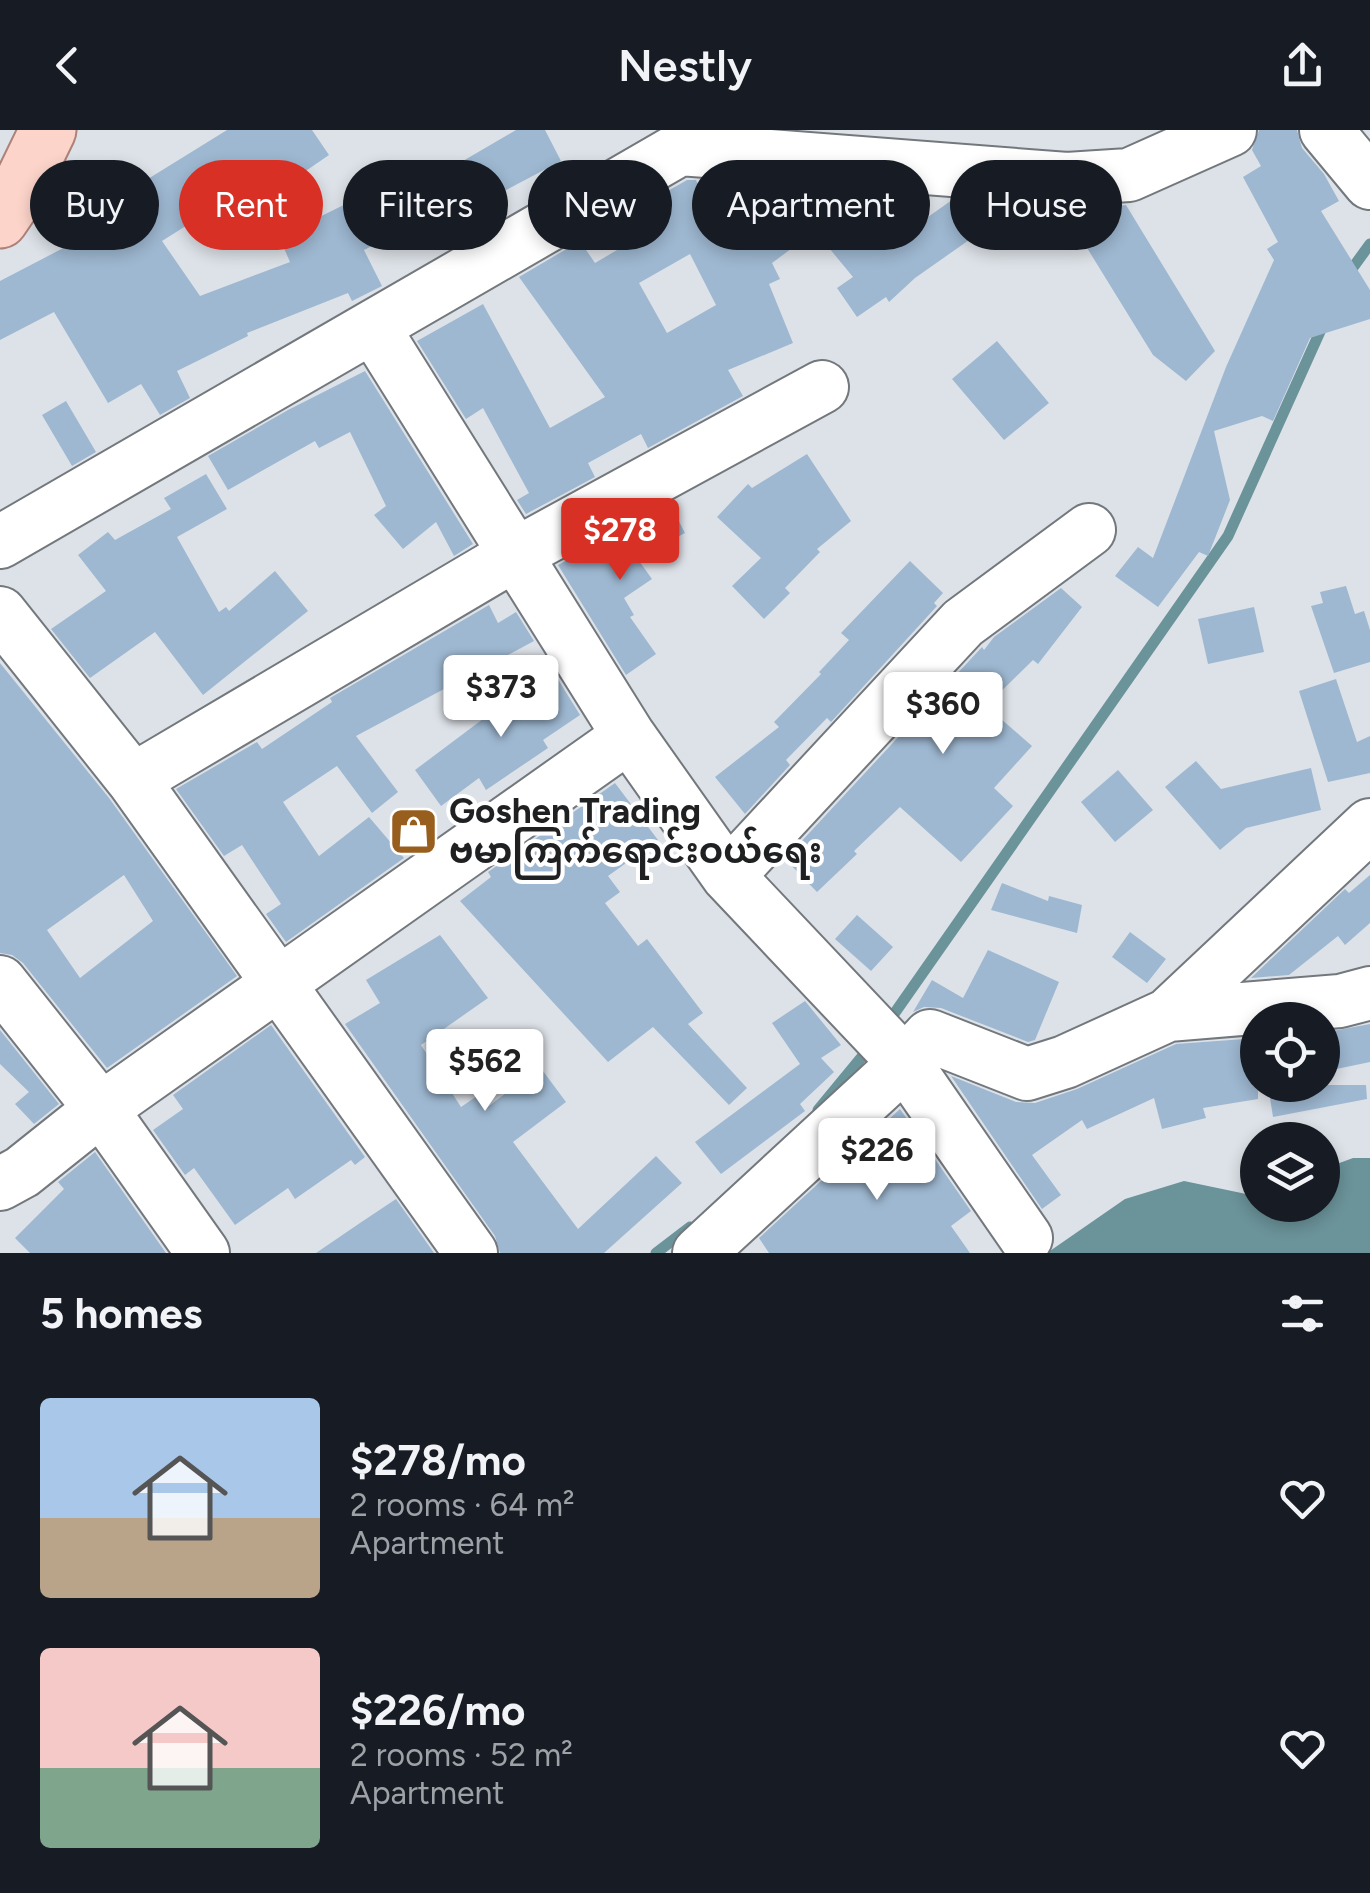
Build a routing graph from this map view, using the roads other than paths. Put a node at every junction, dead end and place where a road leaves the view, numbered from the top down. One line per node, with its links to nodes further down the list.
1 (48, 130): 6 (main road)
2 (1230, 130): 4 (street)
3 (1326, 130): 5 (street)
4 (677, 140): 7 (street)
5 (1370, 183)
6 (0, 220)
7 (373, 327): 10 (street); 11 (street)
8 (822, 387): 11 (street)
9 (1089, 530): 16 (street)
10 (0, 542)
11 (514, 555): 13 (street); 14 (street)
12 (0, 613): 14 (street)
13 (629, 736): 16 (street); 18 (street)
14 (133, 780): 18 (street)
15 (1370, 825): 20 (street)
16 (728, 876): 21 (street)
17 (0, 982): 22 (street)
18 (279, 984): 22 (street); 27 (street)
19 (1370, 993): 20 (street)
20 (1168, 1015): 21 (street)
21 (888, 1045): 24 (street); 25 (street)
22 (101, 1109): 23 (street); 26 (street)
23 (0, 1184)
24 (1026, 1238)
25 (711, 1249)
26 (204, 1253)
27 (471, 1253)

